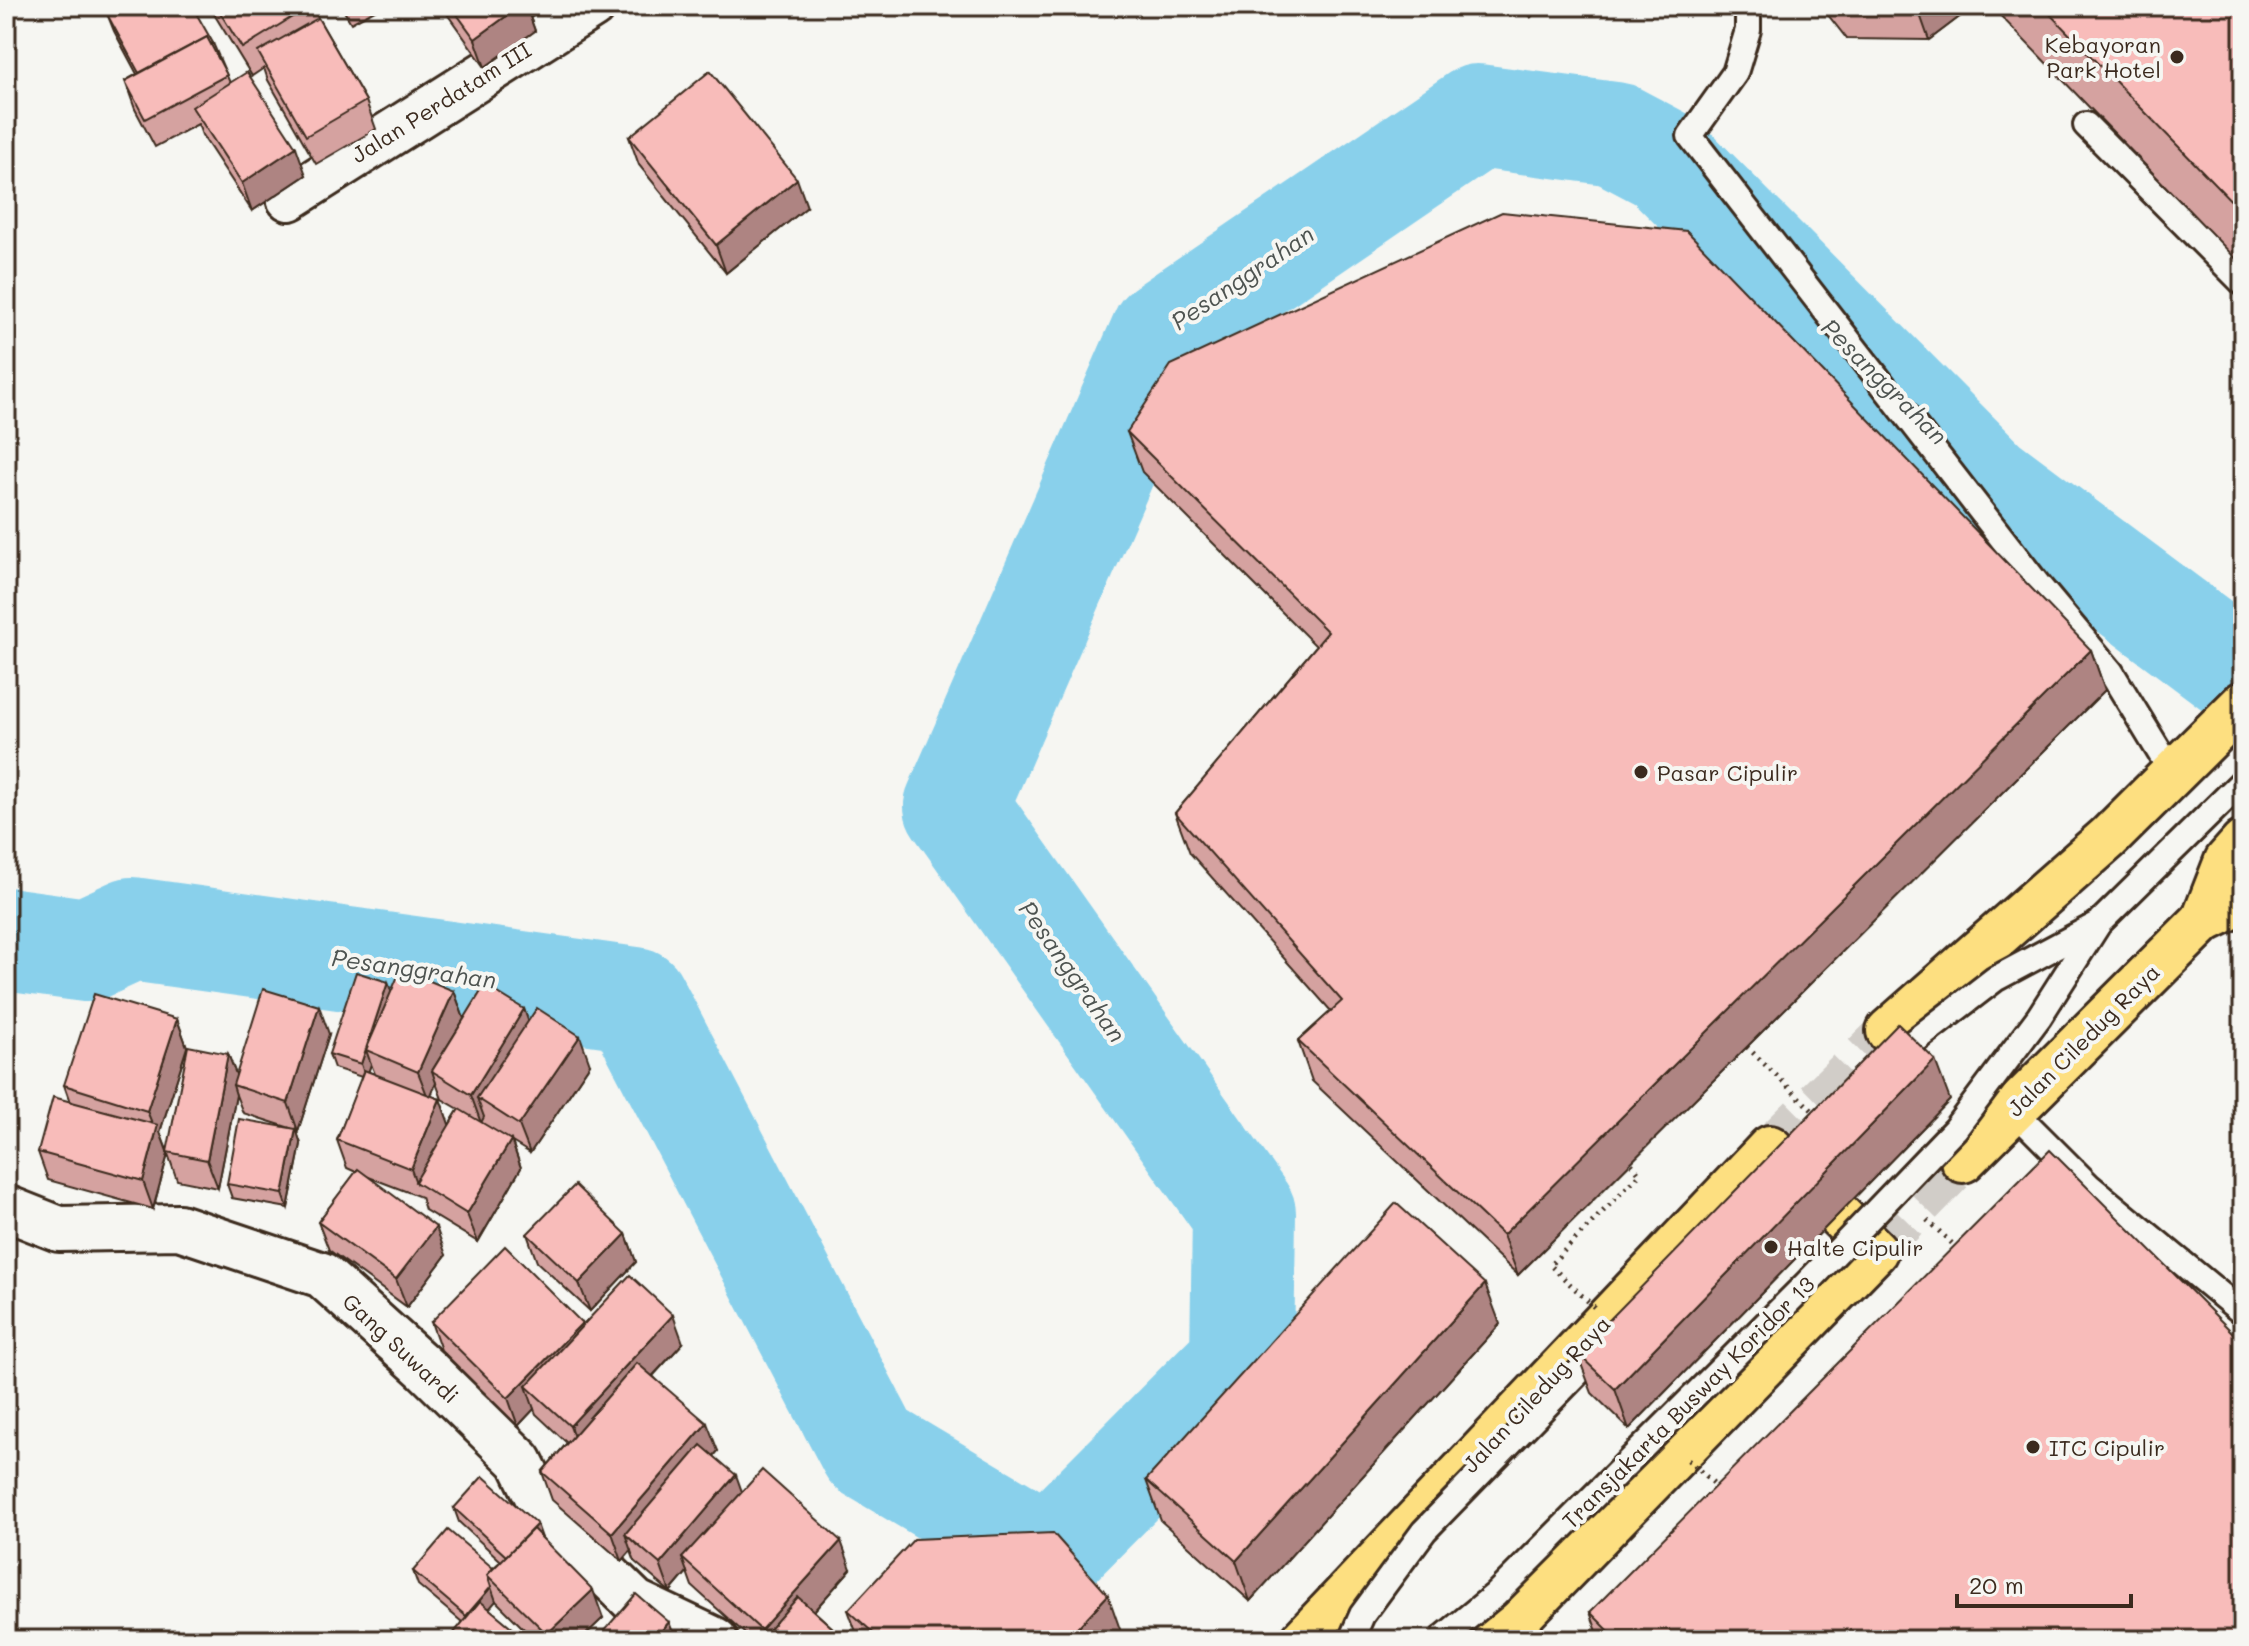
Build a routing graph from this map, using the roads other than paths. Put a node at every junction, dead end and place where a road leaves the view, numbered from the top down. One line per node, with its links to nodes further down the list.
1 (592, 6): 4 (street, Jalan Perdatam III)
2 (1748, 6): 7 (lane)
3 (2086, 125): 5 (lane)
4 (289, 198)
5 (2243, 283)
6 (2237, 723): 7 (main road); 9 (main road)
7 (2173, 774): 9 (main road)
8 (2243, 781): 13 (lane, Transjakarta Busway Koridor 13)
9 (2108, 838): 14 (main road)
10 (2243, 843): 12 (main road, Jalan Ciledug Raya)
11 (2243, 901): 12 (main road, Jalan Ciledug Raya)
12 (2204, 920): 16 (main road, Jalan Ciledug Raya)
13 (2098, 924): 15 (lane, Transjakarta Busway Koridor 13, bridge); 25 (lane, Transjakarta Busway Koridor 13, bridge)
14 (1889, 1031)
15 (1871, 1079)
16 (2013, 1110): 18 (main road, Jalan Ciledug Raya); 20 (lane)
17 (1786, 1147): 21 (main road); 23 (main road, Jalan Ciledug Raya); 24 (lane, bridge)
18 (1963, 1160)
19 (6, 1208): 22 (street, Gang Suwardi)
20 (2243, 1313)
21 (1513, 1634)
22 (715, 1640)
23 (1303, 1640)
24 (1351, 1640)
25 (1440, 1640)

